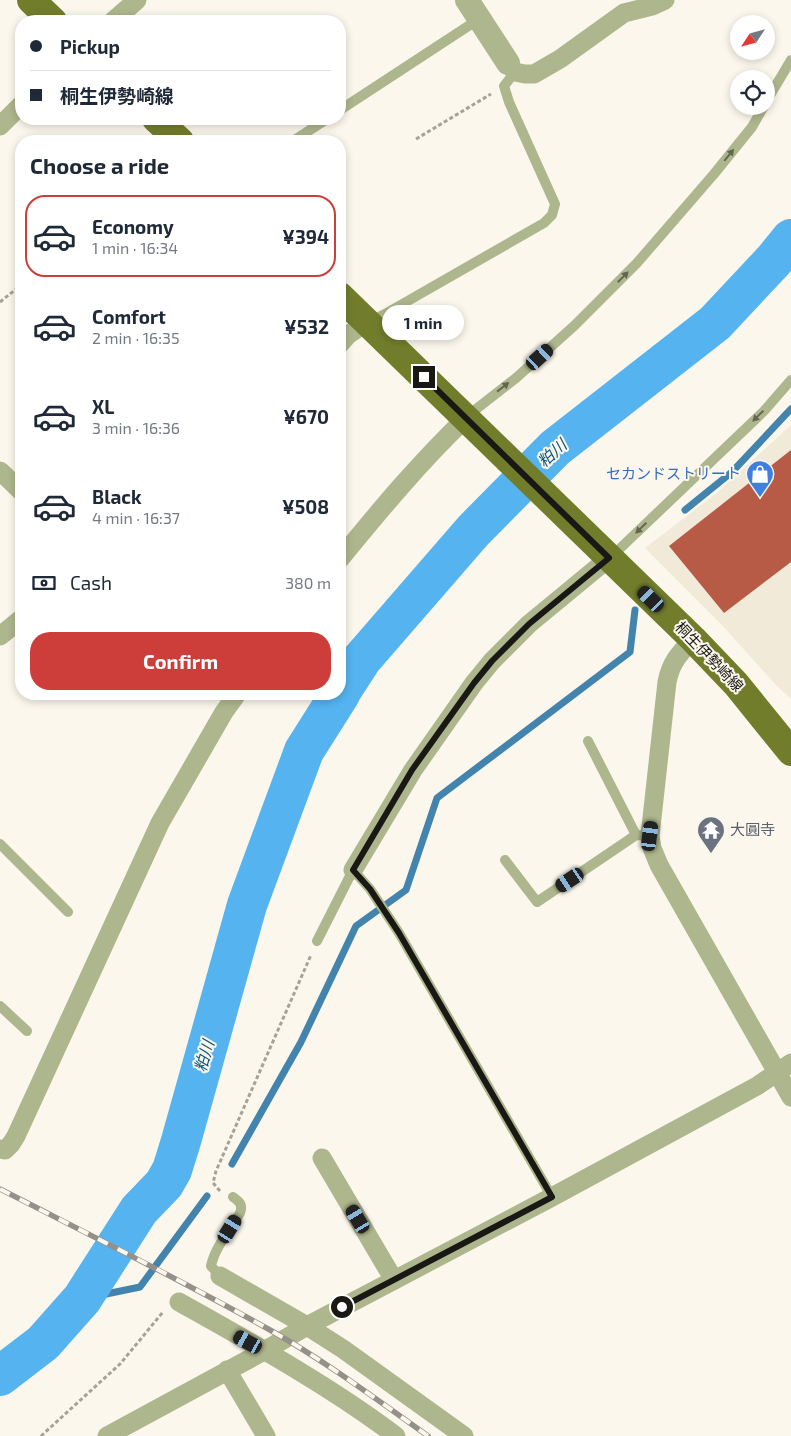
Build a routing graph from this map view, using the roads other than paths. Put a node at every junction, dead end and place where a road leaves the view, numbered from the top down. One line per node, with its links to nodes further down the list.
1 (31, 0): 5 (main road)
2 (137, 0): 6 (street)
3 (665, 0): 8 (street)
4 (473, 10): 8 (street); 10 (lane)
5 (47, 15)
6 (120, 15)
7 (791, 60): 9 (lane)
8 (509, 74): 19 (lane)
9 (775, 87)
10 (346, 105)
11 (15, 111): 15 (street)
12 (759, 115): 22 (lane, one-way to 12)
13 (163, 125): 16 (main road)
14 (318, 125): 17 (lane)
15 (0, 126)
16 (173, 135)
17 (302, 135)
18 (346, 302): 19 (main road, 桐生伊勢崎線)
19 (367, 322): 20 (street); 22 (main road, 桐生伊勢崎線)
20 (346, 337)
21 (791, 380): 26 (lane, one-way to 26)
22 (468, 421): 25 (street); 26 (main road, 桐生伊勢崎線)
23 (0, 471): 24 (street)
24 (15, 485)
25 (346, 552)
26 (605, 555): 29 (main road, 桐生伊勢崎線); 36 (street)
27 (15, 624): 28 (street)
28 (0, 636)
29 (693, 639): 32 (main road, 桐生伊勢崎線); 33 (street)
30 (233, 700): 43 (street)
31 (588, 741): 33 (lane)
32 (791, 752)
33 (643, 836): 35 (lane); 41 (street)
34 (0, 844): 37 (lane)
35 (505, 860)
36 (353, 870): 38 (lane); 46 (lane)
37 (68, 912)
38 (317, 941)
39 (0, 1006): 40 (lane)
40 (27, 1031)
41 (784, 1068): 42 (street); 46 (street)
42 (791, 1097)
43 (0, 1149)
44 (322, 1158): 48 (street)
45 (233, 1197): 47 (lane)
46 (552, 1197): 48 (street)
47 (220, 1276): 50 (street)
48 (394, 1280): 50 (street)
49 (182, 1304): 51 (street)
50 (306, 1326): 51 (street); 56 (street)
51 (264, 1351): 52 (street); 55 (street)
52 (227, 1370): 53 (street); 54 (street)
53 (107, 1436)
54 (266, 1436)
55 (396, 1436)
56 (464, 1436)

